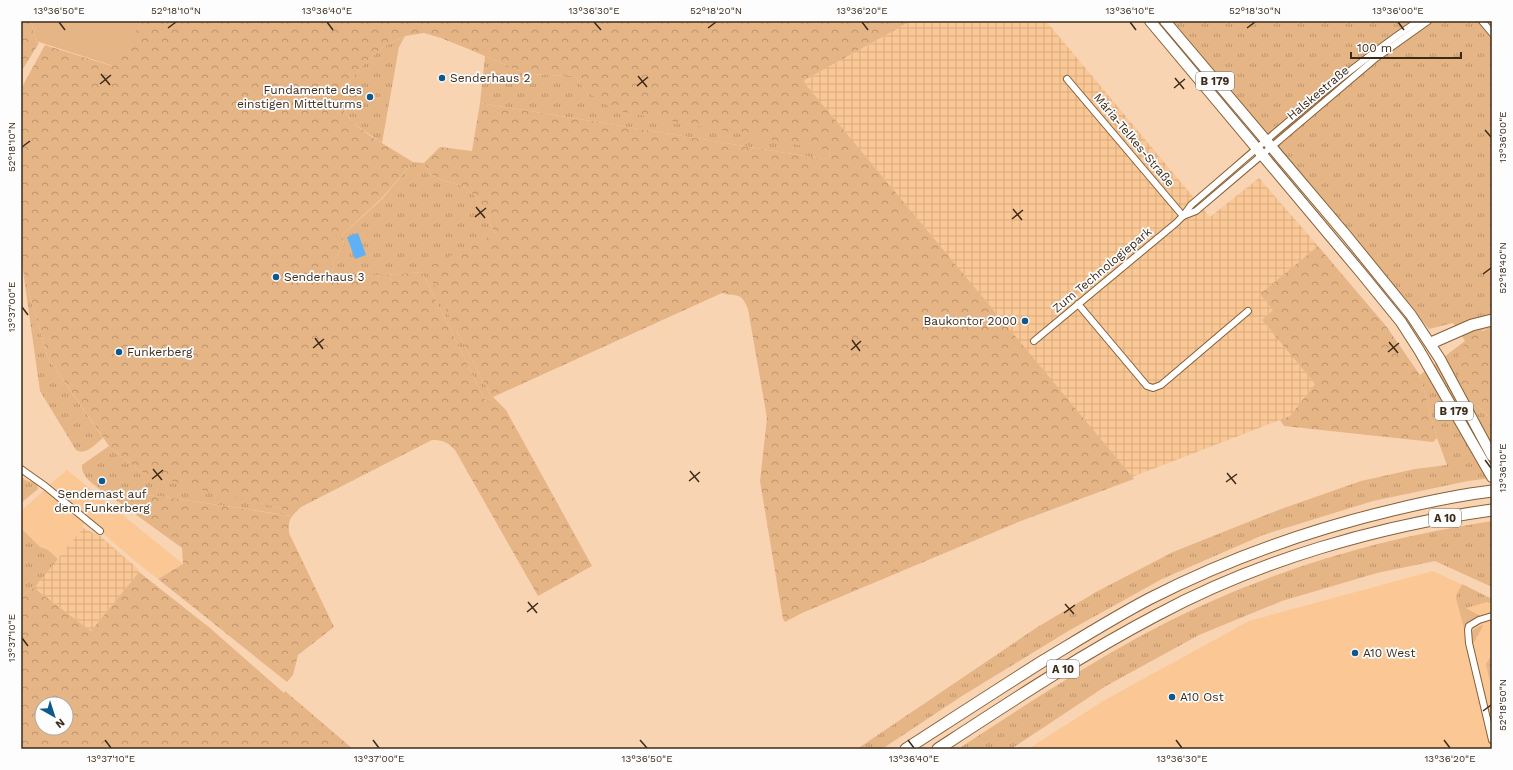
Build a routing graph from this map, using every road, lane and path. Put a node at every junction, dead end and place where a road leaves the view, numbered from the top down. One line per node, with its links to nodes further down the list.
1 (1150, 21): 9 (main road, B 179)
2 (1165, 21): 8 (main road, B 179)
3 (1418, 21): 8 (street, Halskestraße)
4 (1428, 21): 8 (street, Halskestraße)
5 (1482, 21): 6 (street)
6 (1492, 33)
7 (1067, 79): 10 (street, Mária-Telkes-Straße)
8 (1269, 144): 9 (street, Halskestraße); 9 (street, Halskestraße); 15 (main road, B 179)
9 (1260, 152): 10 (street, Zum Technologiepark); 16 (main road, B 179)
10 (1184, 216): 11 (street, Zum Technologiepark)
11 (1078, 304): 12 (street); 14 (street, Zum Technologiepark)
12 (1248, 311)
13 (1492, 320): 15 (highway)
14 (1034, 341)
15 (1431, 344): 16 (main road); 17 (main road, B 179)
16 (1419, 350): 19 (main road, B 179)
17 (1492, 456)
18 (21, 469): 22 (street)
19 (1490, 474)
20 (1492, 491): 25 (highway, A 10)
21 (1492, 510): 26 (highway, A 10)
22 (100, 531)
23 (1492, 616): 24 (street)
24 (1492, 740)
25 (906, 749)
26 (938, 749)

